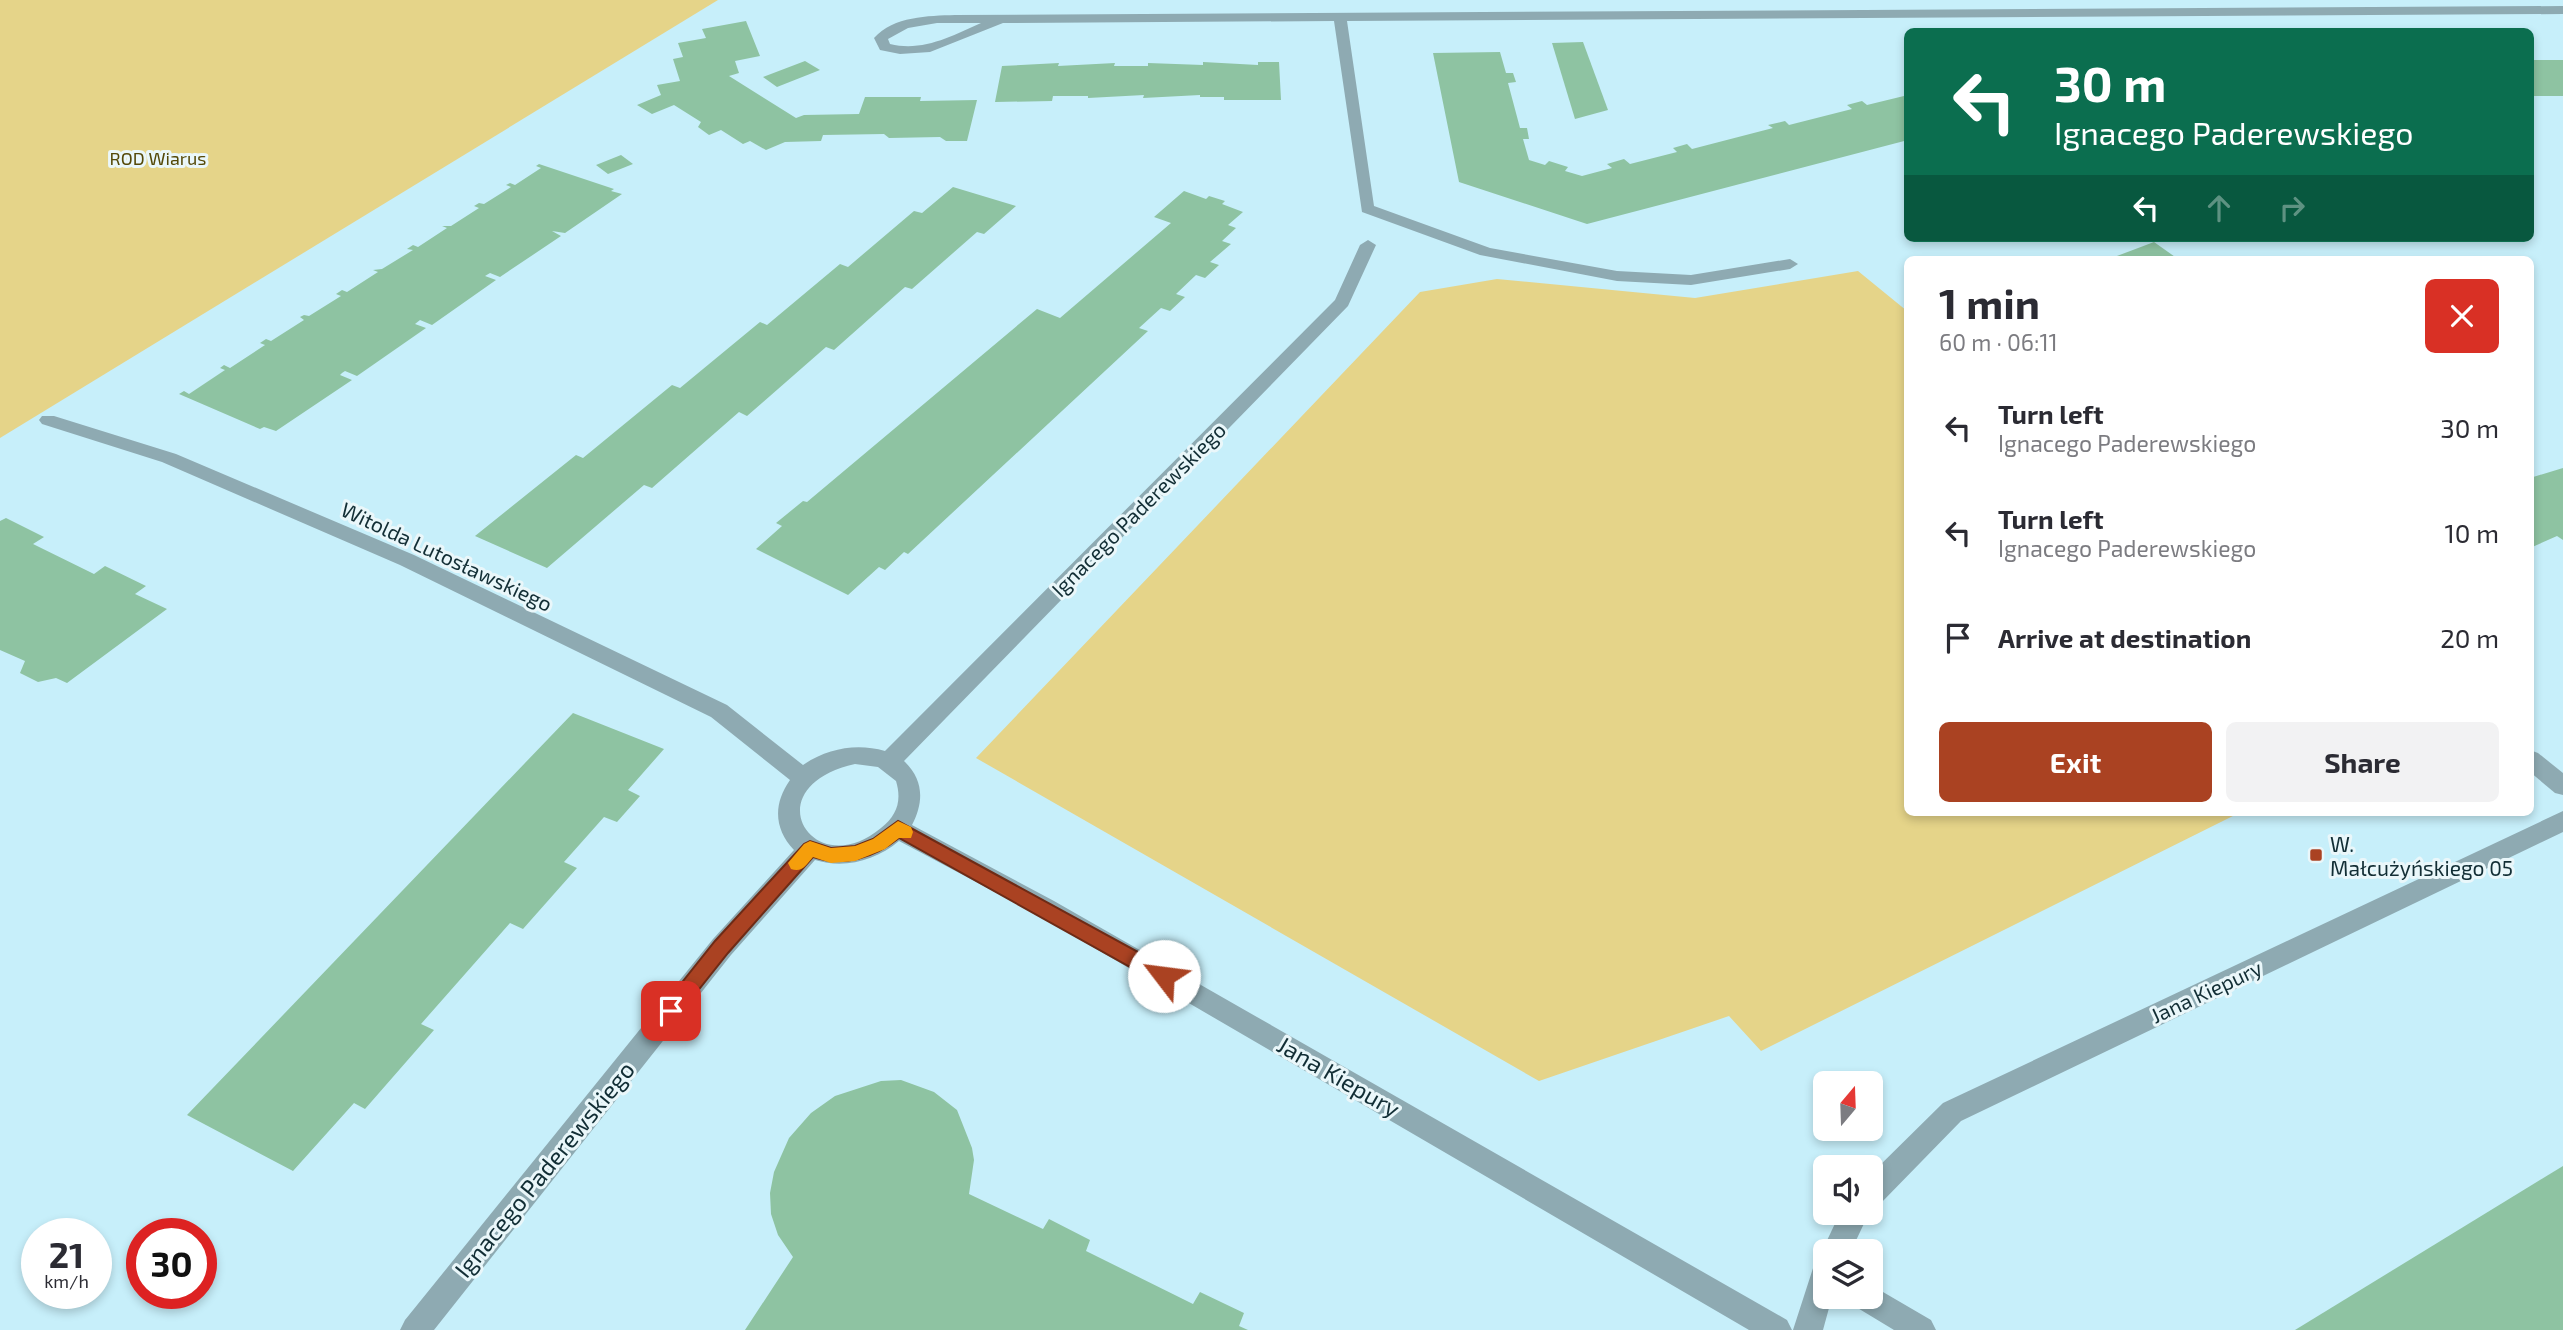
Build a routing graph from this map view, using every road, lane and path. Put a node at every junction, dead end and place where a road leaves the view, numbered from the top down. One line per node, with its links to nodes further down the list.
1 (2563, 10): 2 (street)
2 (2033, 13): 3 (street); 5 (street)
3 (1340, 17): 4 (street); 7 (street)
4 (1001, 19): 4 (street)
5 (2040, 28)
6 (1368, 245): 9 (street, Ignacego Paderewskiego)
7 (1790, 264)
8 (48, 420): 11 (street, Witolda Lutosławskiego)
9 (890, 761): 11 (street); 14 (street)
10 (2534, 762): 12 (street)
11 (803, 778): 15 (street)
12 (2563, 786)
13 (2563, 821): 16 (street, Jana Kiepury)
14 (898, 829): 15 (street); 20 (street, Jana Kiepury)
15 (810, 849): 19 (street, Ignacego Paderewskiego)
16 (1883, 1181)
17 (1883, 1307): 22 (street)
18 (1814, 1309): 21 (street)
19 (415, 1330)
20 (1777, 1330)
21 (1808, 1330)
22 (1922, 1330)

